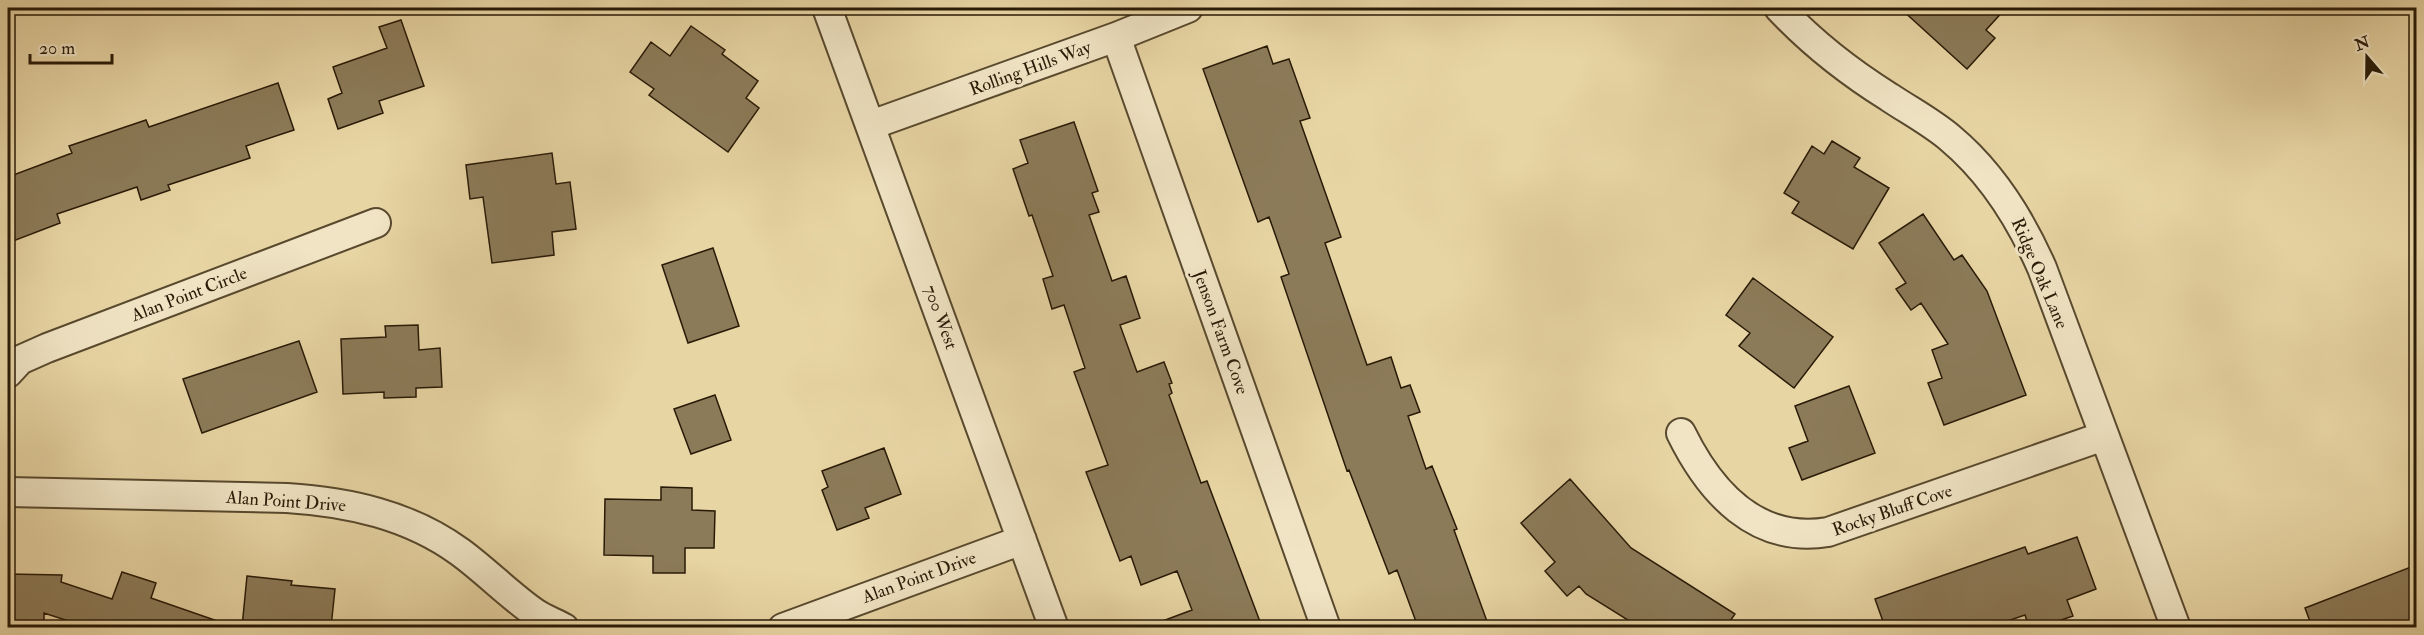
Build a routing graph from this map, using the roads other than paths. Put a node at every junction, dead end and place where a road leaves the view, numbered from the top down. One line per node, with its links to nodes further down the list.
1 (828, 8): 5 (street, 700 West)
2 (1188, 8): 4 (street, Rolling Hills Way)
3 (1779, 8): 9 (street, Ridge Oak Lane)
4 (1116, 37): 5 (street, Rolling Hills Way); 15 (street, Jenson Farm Cove)
5 (871, 125): 11 (street, 700 West)
6 (376, 223): 7 (street, Alan Point Circle)
7 (8, 373)
8 (1681, 433): 9 (street, Rocky Bluff Cove)
9 (2104, 436): 16 (street, Ridge Oak Lane)
10 (8, 492): 12 (street, Alan Point Drive)
11 (1022, 540): 13 (street, Alan Point Drive); 14 (street, 700 West)
12 (564, 627)
13 (783, 627)
14 (1054, 627)
15 (1326, 627)
16 (2176, 627)

